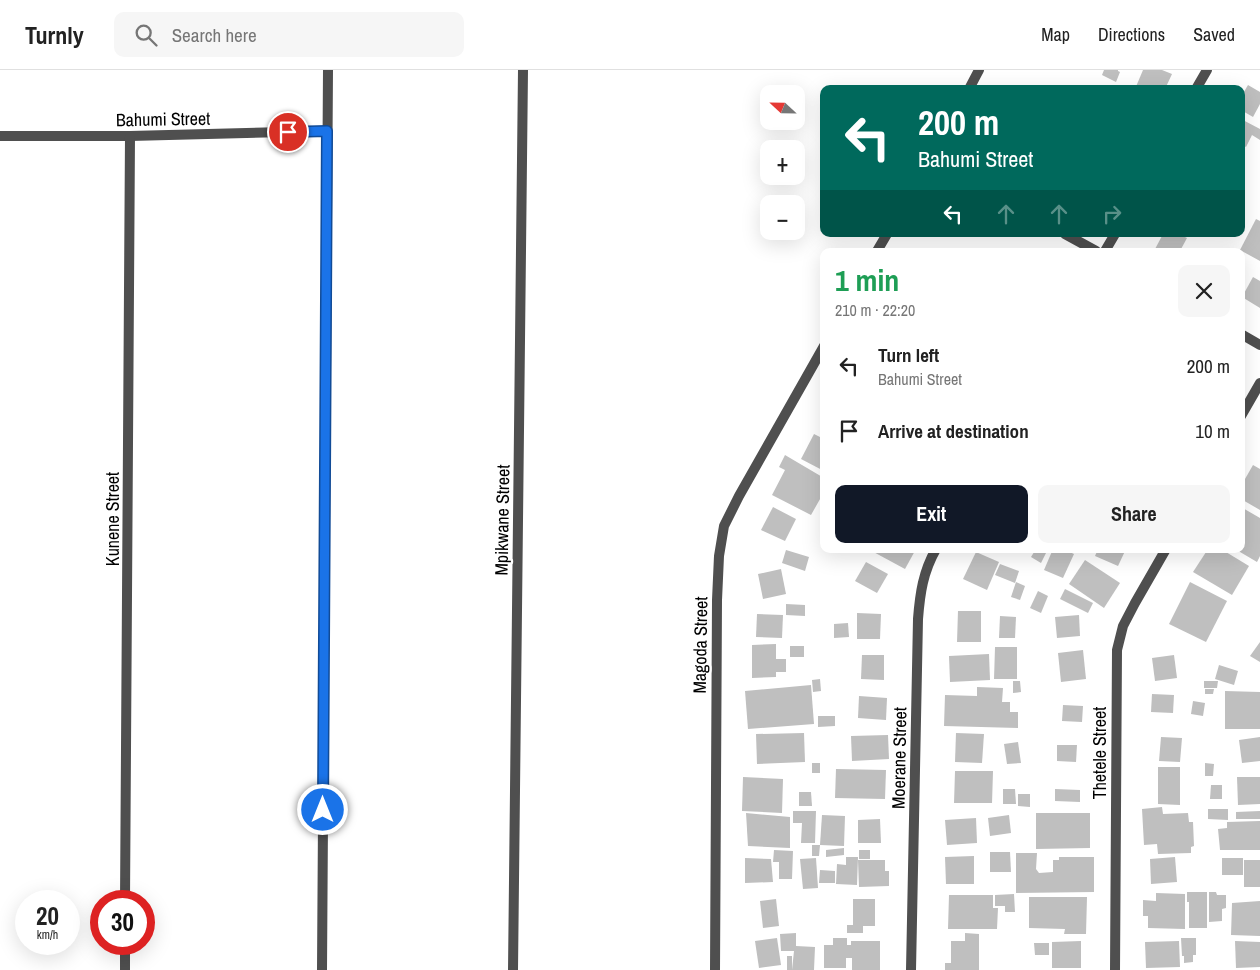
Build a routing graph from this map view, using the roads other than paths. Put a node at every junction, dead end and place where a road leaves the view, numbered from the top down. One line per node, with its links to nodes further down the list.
1 (328, 70): 7 (street)
2 (523, 70): 27 (street, Mpikwane Street)
3 (979, 70): 5 (street)
4 (1207, 70): 6 (street)
5 (971, 85)
6 (1198, 85)
7 (327, 131): 9 (street, Bahumi Street); 26 (street)
8 (0, 136): 9 (street, Bahumi Street)
9 (130, 136): 23 (street, Kunene Street)
10 (885, 237): 13 (street)
11 (1070, 237): 14 (street)
12 (1113, 237): 15 (street)
13 (879, 248)
14 (1091, 248)
15 (1107, 248)
16 (1245, 336): 17 (street)
17 (1260, 345)
18 (820, 353): 28 (street, Magoda Street)
19 (1260, 383): 20 (street)
20 (1245, 409)
21 (934, 553): 29 (street, Moerane Street)
22 (1164, 553): 30 (street, Thetele Street)
23 (125, 890)
24 (125, 955): 25 (street)
25 (125, 970)
26 (322, 970)
27 (512, 970)
28 (715, 970)
29 (911, 970)
30 (1115, 970)

